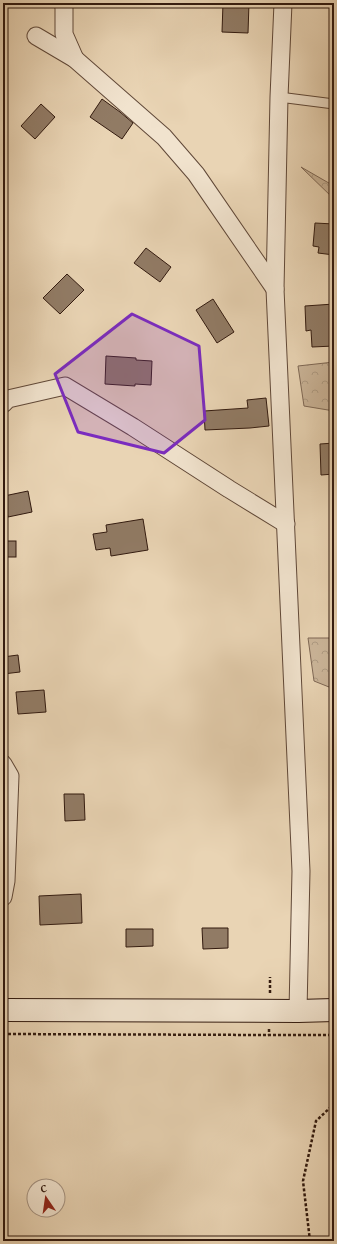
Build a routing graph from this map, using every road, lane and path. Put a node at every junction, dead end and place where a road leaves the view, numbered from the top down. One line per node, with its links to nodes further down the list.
1 (63, 3): 4 (street)
2 (282, 3): 5 (street)
3 (36, 36): 4 (street)
4 (75, 59): 7 (street)
5 (279, 97): 6 (lane); 7 (street)
6 (334, 104)
7 (274, 289): 9 (street)
8 (3, 404): 9 (street)
9 (286, 524): 14 (street)
10 (3, 764): 11 (street)
11 (3, 897)
12 (3, 1010): 14 (street)
13 (334, 1010): 14 (street)
14 (298, 1011)
15 (3, 1034): 16 (path)
16 (269, 1036)
17 (334, 1104): 18 (path)
18 (310, 1241)

